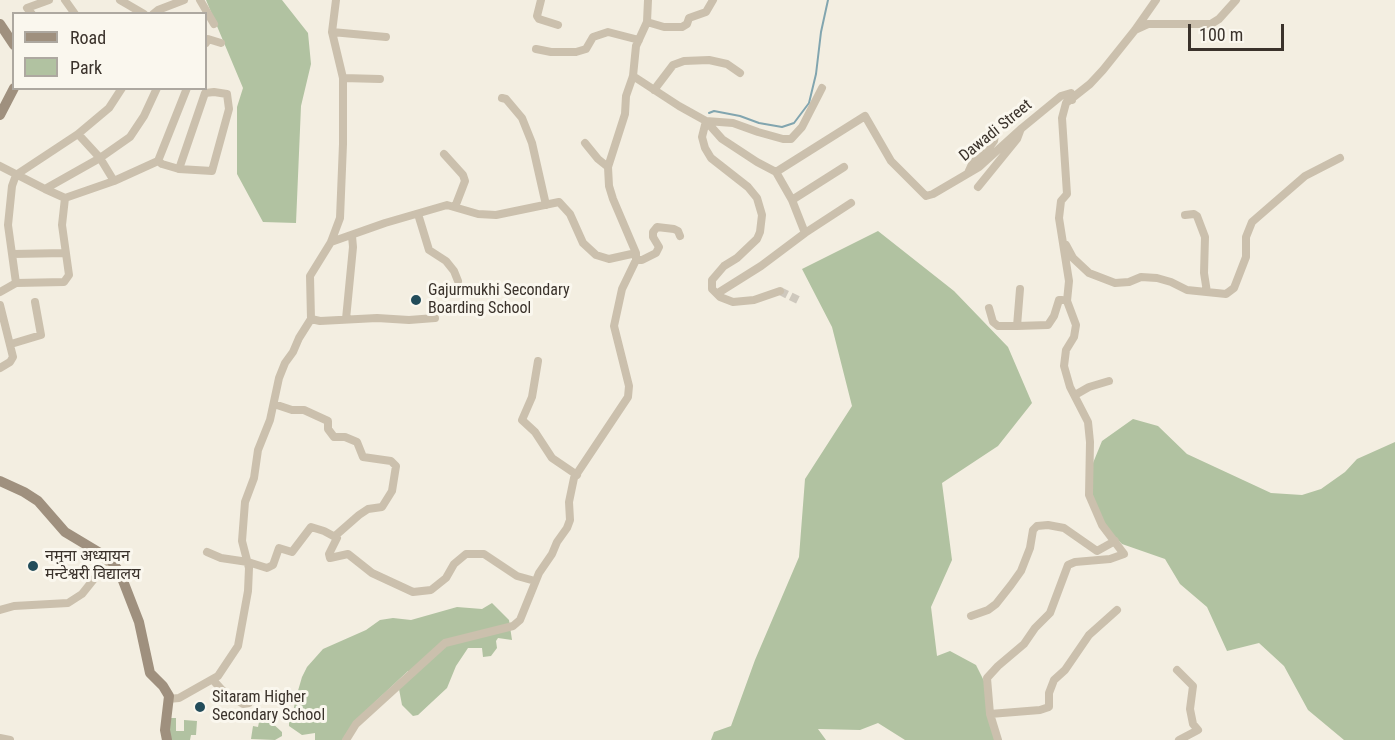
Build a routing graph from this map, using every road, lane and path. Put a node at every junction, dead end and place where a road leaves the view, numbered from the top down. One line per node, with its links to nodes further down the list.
1 (49, 0): 11 (street)
2 (120, 0): 12 (street)
3 (184, 0): 13 (street)
4 (200, 0): 16 (street)
5 (336, 0): 19 (street)
6 (541, 0): 17 (street)
7 (648, 0): 14 (street)
8 (713, 0): 14 (street)
9 (1156, 0): 18 (street)
10 (1236, 0): 18 (street)
11 (30, 12)
12 (141, 12)
13 (156, 12)
14 (647, 22): 22 (street)
15 (0, 24): 23 (main road)
16 (214, 24)
17 (558, 25)
18 (1135, 30): 37 (street)
19 (332, 32): 20 (street); 28 (street)
20 (386, 37)
21 (207, 40): 24 (street)
22 (639, 40): 25 (street); 27 (street)
23 (12, 42)
24 (221, 44)
25 (536, 49)
26 (740, 73): 35 (street)
27 (633, 76): 35 (street); 49 (street)
28 (343, 78): 29 (street); 69 (street)
29 (380, 79)
30 (822, 88): 39 (street)
31 (13, 90): 38 (main road)
32 (121, 90): 42 (street)
33 (154, 90): 45 (street)
34 (186, 90): 47 (street)
35 (654, 90): 39 (street)
36 (501, 98): 61 (street)
37 (1072, 100): 40 (street, Dawadi Street); 68 (street)
38 (0, 115)
39 (706, 121): 52 (street); 79 (street)
40 (1022, 128): 53 (street, Dawadi Street); 56 (street)
41 (996, 129): 53 (street)
42 (78, 134): 45 (street); 54 (street)
43 (585, 143): 49 (street)
44 (444, 154): 62 (street)
45 (100, 158): 55 (street); 57 (street)
46 (1340, 158): 78 (street)
47 (158, 161): 51 (street); 55 (street)
48 (0, 166): 54 (street)
49 (608, 167): 72 (street)
50 (844, 167): 59 (street)
51 (179, 169): 51 (street)
52 (776, 172): 53 (street, Dawadi Street); 59 (street)
53 (968, 173)
54 (16, 175): 57 (street); 71 (street)
55 (114, 182): 58 (street)
56 (978, 187)
57 (45, 189): 58 (street)
58 (65, 198): 70 (street)
59 (792, 200): 65 (street)
60 (851, 203): 65 (street)
61 (546, 205): 62 (street); 72 (street)
62 (455, 207): 63 (street)
63 (418, 214): 66 (street); 73 (street)
64 (1185, 215): 78 (street)
65 (805, 233): 79 (street)
66 (352, 236): 69 (street); 86 (street)
67 (680, 236): 72 (street)
68 (1061, 236): 78 (street); 92 (street)
69 (332, 242): 85 (street)
70 (65, 253): 71 (street); 74 (street)
71 (13, 254): 74 (street)
72 (636, 256): 94 (street)
73 (458, 281)
74 (16, 283): 77 (street)
75 (1020, 289): 87 (street)
76 (780, 291): 79 (street)
77 (0, 292)
78 (1207, 292)
79 (718, 293)
80 (1062, 300): 87 (street)
81 (35, 302): 88 (street)
82 (0, 305): 88 (street)
83 (989, 308): 87 (street)
84 (435, 318): 86 (street)
85 (311, 319): 86 (street); 93 (street)
86 (346, 319)
87 (1017, 326)
88 (11, 344): 90 (street)
89 (538, 361): 94 (street)
90 (0, 368)
91 (1109, 381): 92 (street)
92 (1075, 395): 97 (street)
93 (274, 404): 96 (street); 100 (street)
94 (577, 475): 101 (street)
95 (0, 482): 99 (main road)
96 (335, 536): 100 (street); 101 (street)
97 (1115, 541): 104 (street); 109 (street)
98 (207, 552): 100 (street)
99 (110, 560): 102 (street); 107 (main road)
100 (248, 562): 106 (street)
101 (535, 581): 113 (street)
102 (0, 610)
103 (1117, 610): 109 (street)
104 (971, 616)
105 (1177, 670): 115 (street)
106 (213, 680): 107 (street); 108 (street)
107 (168, 699): 112 (main road)
108 (251, 699)
109 (990, 714): 114 (street)
110 (0, 738): 111 (street)
111 (10, 740)
112 (167, 740)
113 (346, 740)
114 (998, 740)
115 (1179, 740)

